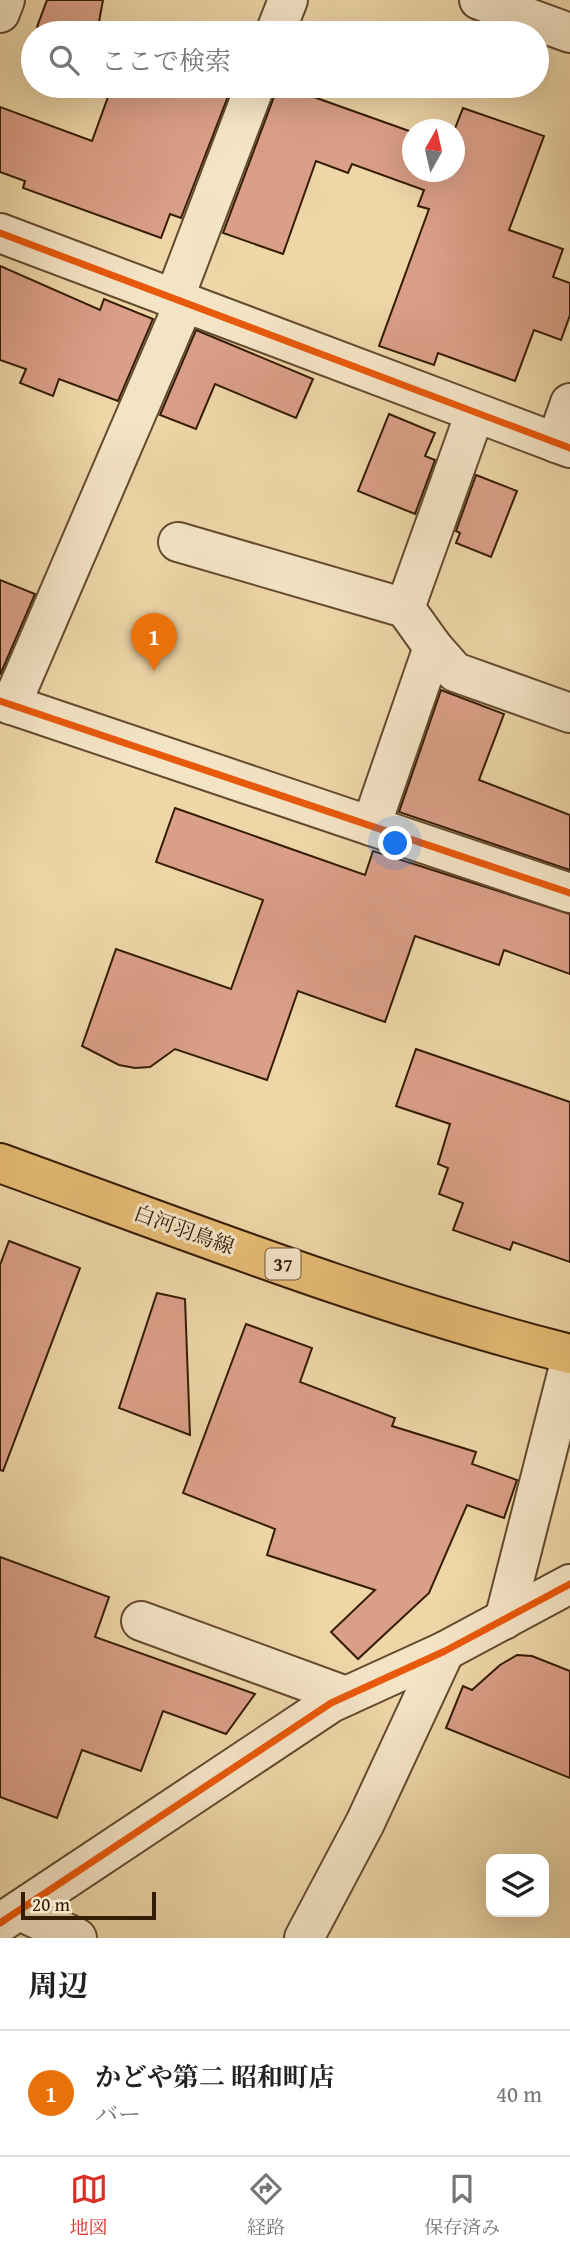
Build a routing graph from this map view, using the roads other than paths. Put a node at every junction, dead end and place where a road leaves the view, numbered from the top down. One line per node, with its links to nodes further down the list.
1 (5, 0): 4 (street)
2 (288, 0): 5 (street)
3 (479, 0): 6 (street)
4 (0, 13)
5 (280, 21)
6 (537, 21)
7 (549, 25): 8 (street)
8 (570, 33)
9 (251, 98): 11 (street)
10 (0, 233): 11 (street)
11 (179, 301): 13 (street); 18 (street)
12 (570, 403): 14 (street)
13 (475, 413): 14 (street); 16 (street)
14 (563, 446)
15 (178, 542): 16 (street)
16 (405, 608): 17 (street)
17 (433, 647): 19 (street); 20 (street)
18 (6, 703): 20 (street)
19 (570, 713)
20 (371, 827): 21 (street)
21 (570, 893)
22 (0, 1164): 23 (main road, 白河羽鳥線 / 37)
23 (570, 1354)
24 (570, 1362): 26 (street)
25 (570, 1584): 26 (street)
26 (504, 1620): 28 (street)
27 (141, 1621): 29 (street)
28 (445, 1651): 29 (street); 32 (street)
29 (346, 1696): 30 (street)
30 (10, 1917): 31 (street)
31 (77, 1938)
32 (304, 1938)

